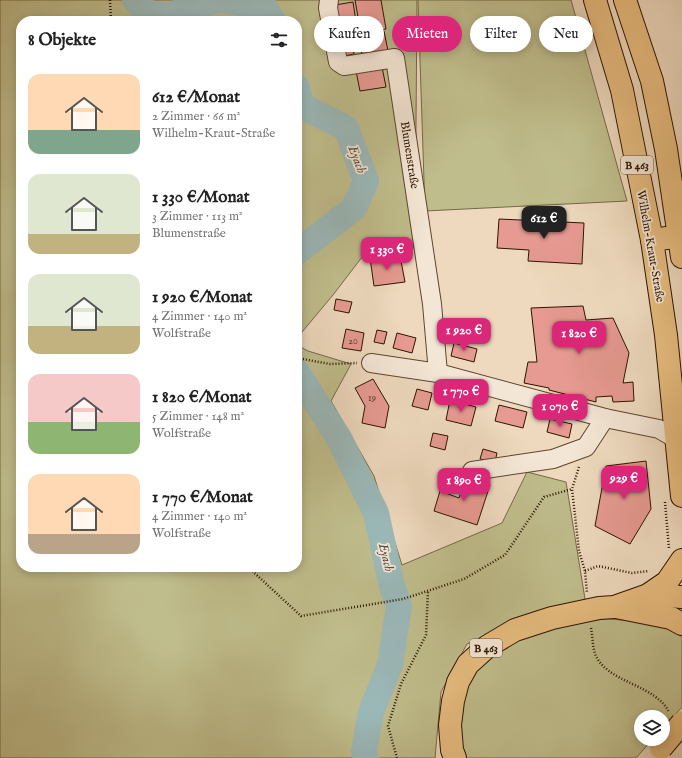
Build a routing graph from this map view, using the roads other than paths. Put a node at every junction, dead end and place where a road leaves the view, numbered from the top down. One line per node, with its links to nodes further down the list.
1 (329, 0): 7 (street, Blumenstraße)
2 (595, 0): 4 (main road, Wilhelm-Kraut-Straße / B 463)
3 (625, 0): 5 (main road, B 463)
4 (652, 240): 5 (main road); 9 (main road, Wilhelm-Kraut-Straße / B 463)
5 (681, 243)
6 (371, 363): 7 (street)
7 (438, 373): 8 (street)
8 (605, 418): 9 (street); 10 (street)
9 (679, 439): 11 (main road, Wilhelm-Kraut-Straße / B 463)
10 (472, 471)
11 (673, 496)
12 (674, 557): 13 (main road, B 463)
13 (648, 595): 14 (main road, B 463); 15 (main road, B 463)
14 (682, 597)
15 (614, 607): 16 (main road); 19 (main road, B 463)
16 (682, 624)
17 (676, 719): 18 (main road, bridge)
18 (656, 753)
19 (455, 758)

